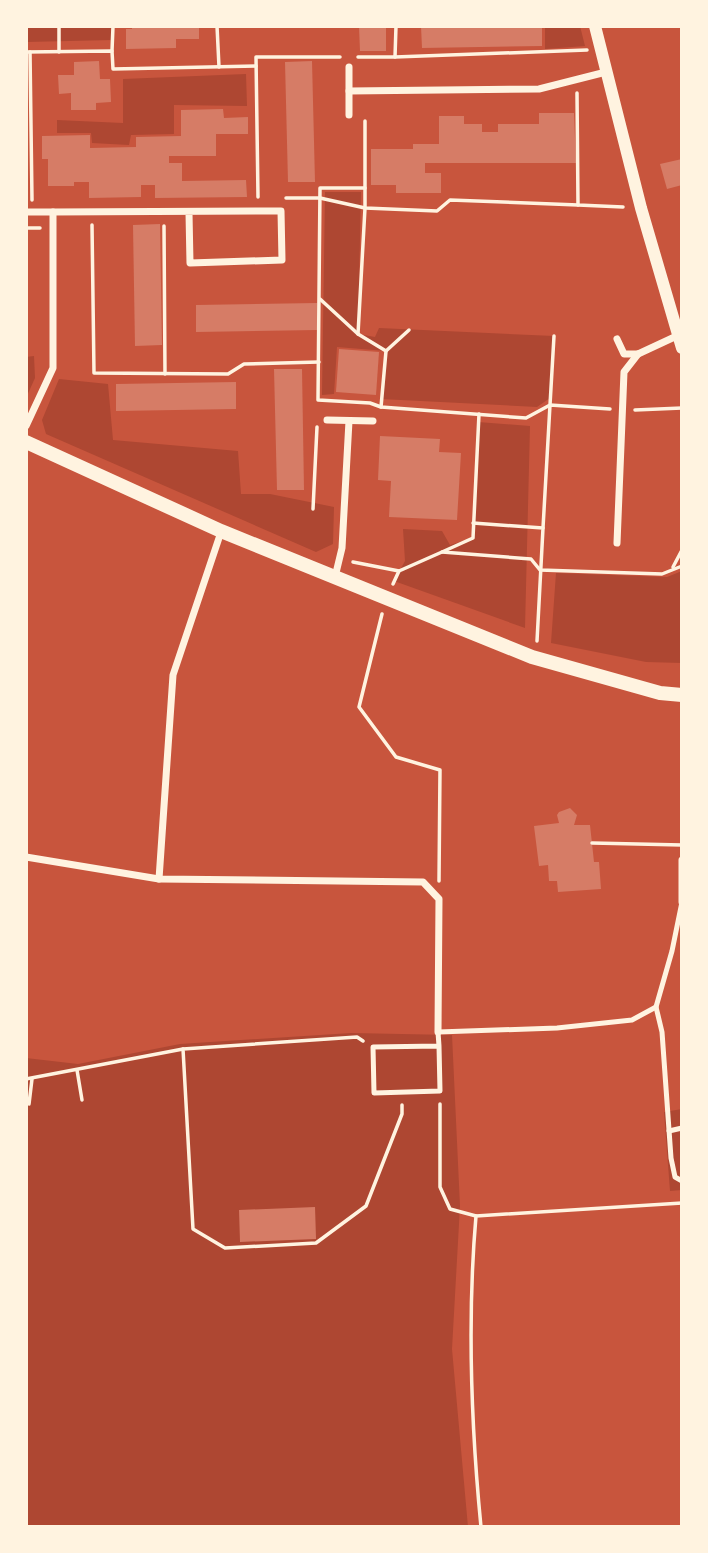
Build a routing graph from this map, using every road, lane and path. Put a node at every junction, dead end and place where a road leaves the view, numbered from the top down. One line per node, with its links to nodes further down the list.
1 (59, 26): 9 (path)
2 (113, 26): 7 (path)
3 (217, 26): 14 (path)
4 (396, 26): 12 (path)
5 (595, 26): 6 (street)
6 (600, 50): 12 (path); 16 (street)
7 (112, 51): 9 (path); 14 (path)
8 (28, 52): 9 (path); 21 (path)
9 (59, 52)
10 (340, 57): 13 (path)
11 (354, 57): 12 (path)
12 (396, 57)
13 (256, 66): 14 (path); 23 (path)
14 (219, 67)
15 (349, 67): 18 (street)
16 (606, 72): 18 (street); 29 (street)
17 (577, 88): 27 (path)
18 (349, 91): 19 (street)
19 (349, 115)
20 (365, 121): 22 (path)
21 (29, 183): 26 (path)
22 (365, 187): 25 (path); 28 (path)
23 (270, 198)
24 (282, 198): 25 (path)
25 (320, 198): 28 (path); 37 (path)
26 (32, 201)
27 (578, 205): 28 (path); 29 (path)
28 (365, 208): 39 (path)
29 (641, 208): 42 (street)
30 (26, 212): 31 (street)
31 (53, 212): 32 (street); 55 (street)
32 (189, 213): 32 (street)
33 (92, 222): 46 (path)
34 (169, 223): 46 (path)
35 (26, 228): 36 (path)
36 (40, 228)
37 (320, 299): 39 (path); 45 (path)
38 (409, 330): 43 (path)
39 (358, 334): 43 (path)
40 (554, 336): 47 (path)
41 (617, 339): 44 (street)
42 (681, 339): 44 (street)
43 (386, 351): 48 (path)
44 (638, 354): 50 (street)
45 (319, 362): 46 (path); 48 (path)
46 (165, 374)
47 (550, 405): 50 (path); 51 (path); 60 (path)
48 (381, 407): 51 (path)
49 (682, 408): 50 (path)
50 (623, 410): 62 (street)
51 (479, 414): 59 (path)
52 (327, 420): 53 (street)
53 (348, 421): 54 (street); 65 (street)
54 (373, 421)
55 (26, 426)
56 (317, 427): 58 (path)
57 (26, 442): 61 (main road)
58 (313, 509)
59 (473, 523): 60 (path); 64 (path)
60 (543, 528): 67 (path)
61 (221, 531): 70 (main road); 78 (street)
62 (617, 542)
63 (682, 550): 68 (path)
64 (442, 552): 67 (path); 69 (path)
65 (340, 560): 69 (path); 70 (street)
66 (682, 566): 68 (path)
67 (540, 569): 68 (path); 72 (path)
68 (672, 569)
69 (399, 571): 71 (path)
70 (335, 577): 71 (main road)
71 (386, 598): 73 (main road); 79 (path)
72 (536, 641)
73 (682, 695)
74 (592, 843): 75 (path)
75 (682, 845)
76 (26, 857): 78 (street)
77 (682, 860): 80 (street)
78 (159, 878): 79 (street)
79 (439, 899): 82 (street)
80 (682, 902): 81 (lane)
81 (656, 1007): 82 (lane); 93 (lane)
82 (438, 1032): 83 (lane)
83 (439, 1046): 84 (lane); 88 (lane)
84 (373, 1047): 85 (path); 89 (lane)
85 (183, 1049): 86 (path); 89 (path)
86 (77, 1069): 87 (path); 90 (path)
87 (29, 1079): 91 (path)
88 (440, 1091): 89 (lane); 96 (path)
89 (402, 1092)
90 (82, 1100)
91 (29, 1104)
92 (682, 1128): 93 (lane)
93 (669, 1131): 94 (lane)
94 (682, 1181)
95 (682, 1203): 96 (path)
96 (476, 1216): 97 (path)
97 (481, 1527)

